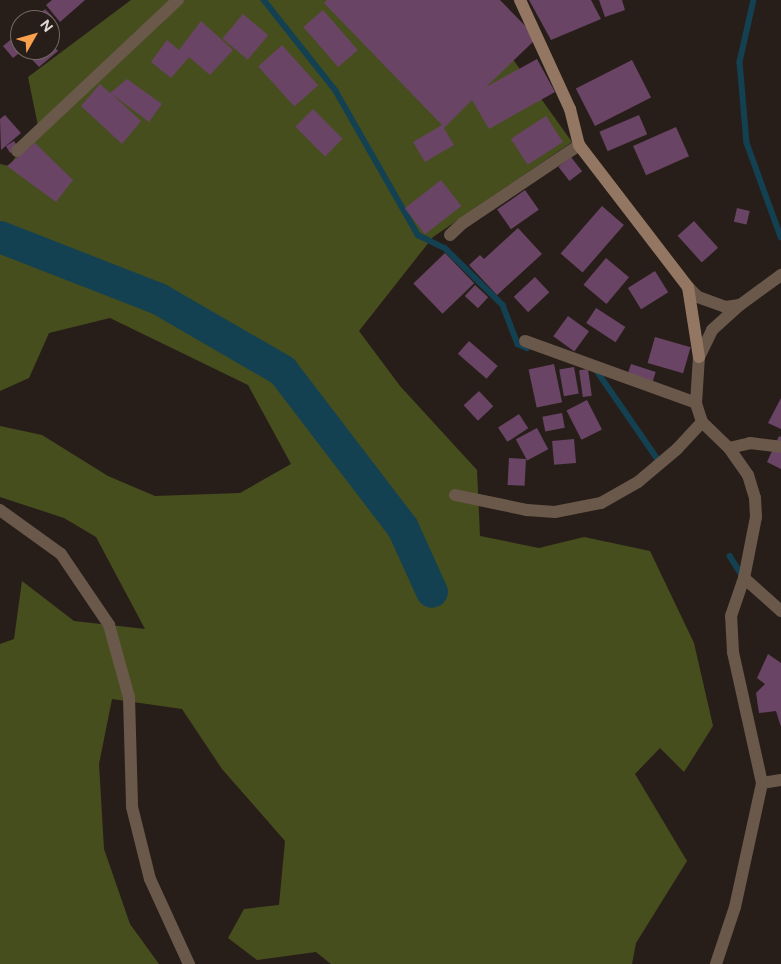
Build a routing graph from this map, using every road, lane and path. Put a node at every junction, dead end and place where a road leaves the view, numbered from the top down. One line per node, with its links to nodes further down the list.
1 (178, 0): 4 (street)
2 (520, 0): 3 (street)
3 (579, 145): 5 (street); 7 (street)
4 (17, 151)
5 (450, 235)
6 (781, 275): 8 (street)
7 (688, 287): 8 (street); 10 (street)
8 (740, 305): 10 (street)
9 (525, 341): 11 (street)
10 (699, 357): 11 (street)
11 (696, 403): 12 (street)
12 (702, 422): 14 (street); 15 (street)
13 (781, 447): 14 (street)
14 (729, 448): 17 (street)
15 (455, 494)
16 (0, 510): 21 (street)
17 (744, 578): 18 (street); 20 (street)
18 (781, 611)
19 (781, 780): 20 (street)
20 (762, 784): 22 (street)
21 (189, 964)
22 (716, 964)

